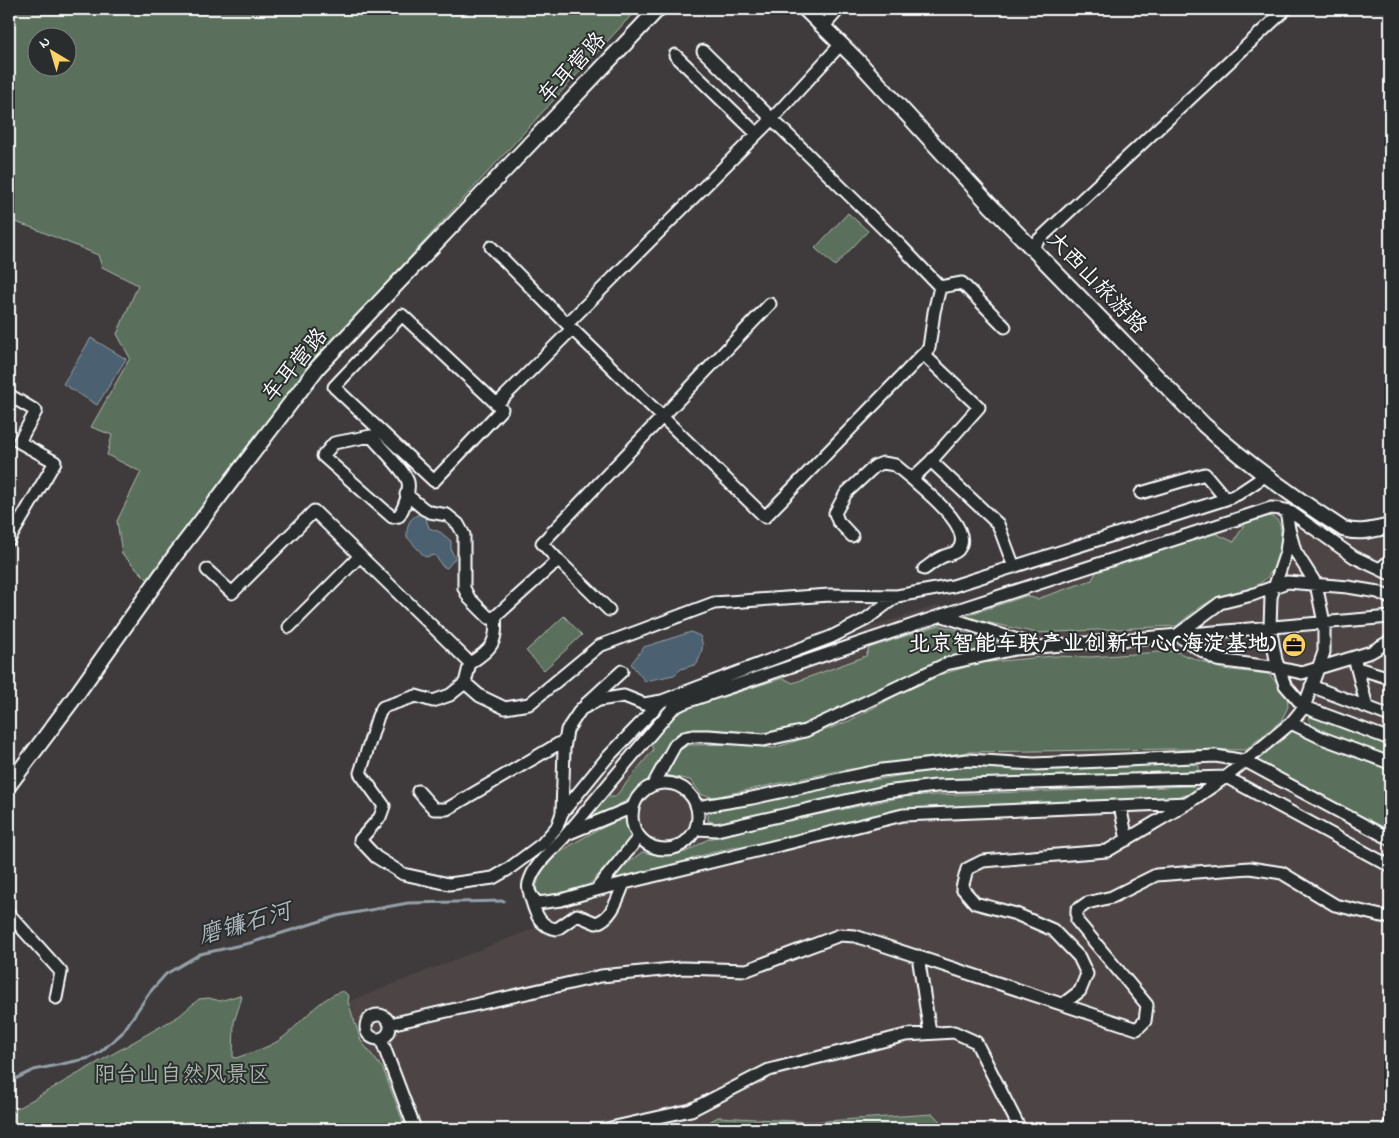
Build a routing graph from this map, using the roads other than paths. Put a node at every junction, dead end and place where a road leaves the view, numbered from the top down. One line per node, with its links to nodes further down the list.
1 (658, 9): 76 (street, 车耳营路)
2 (805, 9): 5 (street, 大西山旅游路)
3 (839, 9): 5 (street)
4 (1286, 9): 12 (street)
5 (824, 26): 6 (street, 大西山旅游路)
6 (841, 44): 9 (street); 12 (street, 大西山旅游路)
7 (703, 51): 9 (street)
8 (675, 55): 10 (street)
9 (772, 120): 10 (street); 13 (street)
10 (757, 134): 15 (street)
11 (491, 247): 15 (street)
12 (1031, 247): 24 (street, 大西山旅游路)
13 (940, 287): 16 (street); 17 (street)
14 (770, 304): 20 (street)
15 (569, 326): 19 (street); 20 (street)
16 (1005, 326)
17 (923, 354): 20 (street); 23 (street)
18 (9, 395): 22 (street)
19 (497, 404): 19 (street)
20 (662, 416): 35 (street)
21 (9, 436): 22 (street)
22 (19, 442): 33 (street)
23 (930, 461): 25 (street); 37 (street)
24 (1265, 476): 28 (street); 30 (street, 大西山旅游路)
25 (912, 479): 32 (street); 39 (street)
26 (1141, 493): 28 (street)
27 (406, 494): 27 (street); 47 (street)
28 (1226, 499): 37 (street)
29 (1286, 510): 31 (street); 40 (street); 46 (street)
30 (1390, 526)
31 (1288, 529): 41 (street); 42 (street)
32 (852, 536)
33 (9, 540)
34 (360, 556): 38 (street); 50 (street); 55 (street)
35 (558, 560): 45 (street); 47 (street)
36 (1390, 560): 40 (street)
37 (1014, 568): 43 (street)
38 (207, 570)
39 (924, 570)
40 (1385, 572)
41 (1316, 584): 42 (street); 44 (street); 49 (street)
42 (1275, 587): 51 (street); 52 (street)
43 (897, 596): 61 (street); 63 (street)
44 (1390, 598)
45 (608, 610)
46 (943, 616): 54 (street); 85 (street)
47 (495, 617): 55 (street)
48 (1390, 617): 49 (street)
49 (1324, 622): 51 (street); 58 (street)
50 (289, 627)
51 (1270, 627): 52 (street); 57 (street)
52 (1178, 635): 54 (street); 57 (street)
53 (1390, 641): 56 (street)
54 (1039, 647): 77 (street)
55 (470, 663): 61 (street)
56 (1355, 663): 58 (street); 60 (street); 65 (street)
57 (1279, 668): 58 (street); 64 (street)
58 (1318, 668): 62 (street)
59 (622, 671): 66 (street)
60 (1390, 678)
61 (465, 683): 83 (street)
62 (1311, 686): 64 (street); 65 (street)
63 (662, 702): 66 (street); 83 (street)
64 (1304, 707): 68 (street); 69 (street)
65 (1367, 707): 67 (street)
66 (581, 709): 70 (street)
67 (1390, 716)
68 (1291, 723): 72 (street); 73 (street)
69 (1390, 739)
70 (565, 740): 78 (street); 83 (street)
71 (1200, 757): 72 (street); 75 (street); 82 (street)
72 (1245, 761): 74 (street); 87 (street)
73 (1390, 763)
74 (1226, 777): 75 (street); 79 (street); 89 (street)
75 (1196, 778): 84 (street)
76 (9, 785)
77 (653, 785): 81 (street); 82 (street)
78 (418, 791)
79 (1188, 803): 80 (street); 88 (street)
80 (1120, 806): 88 (street); 90 (street)
81 (633, 807): 85 (street); 86 (street)
82 (697, 807): 84 (street)
83 (562, 813)
84 (696, 829): 86 (street)
85 (566, 835): 92 (street)
86 (639, 837): 91 (street)
87 (1390, 839)
88 (1127, 840): 97 (street)
89 (1390, 866)
90 (624, 883): 91 (street); 92 (street)
91 (596, 890): 92 (street)
92 (529, 891)
93 (9, 914): 96 (street)
94 (1390, 918): 97 (street)
95 (918, 956): 97 (street); 98 (street); 99 (street)
96 (56, 998)
97 (1064, 1004)
98 (390, 1024): 100 (street); 100 (street)
99 (930, 1033): 103 (street); 104 (street)
100 (381, 1039): 102 (street)
101 (1390, 1124): 105 (street)
102 (415, 1129)
103 (606, 1129)
104 (1020, 1129)
105 (1388, 1129)

